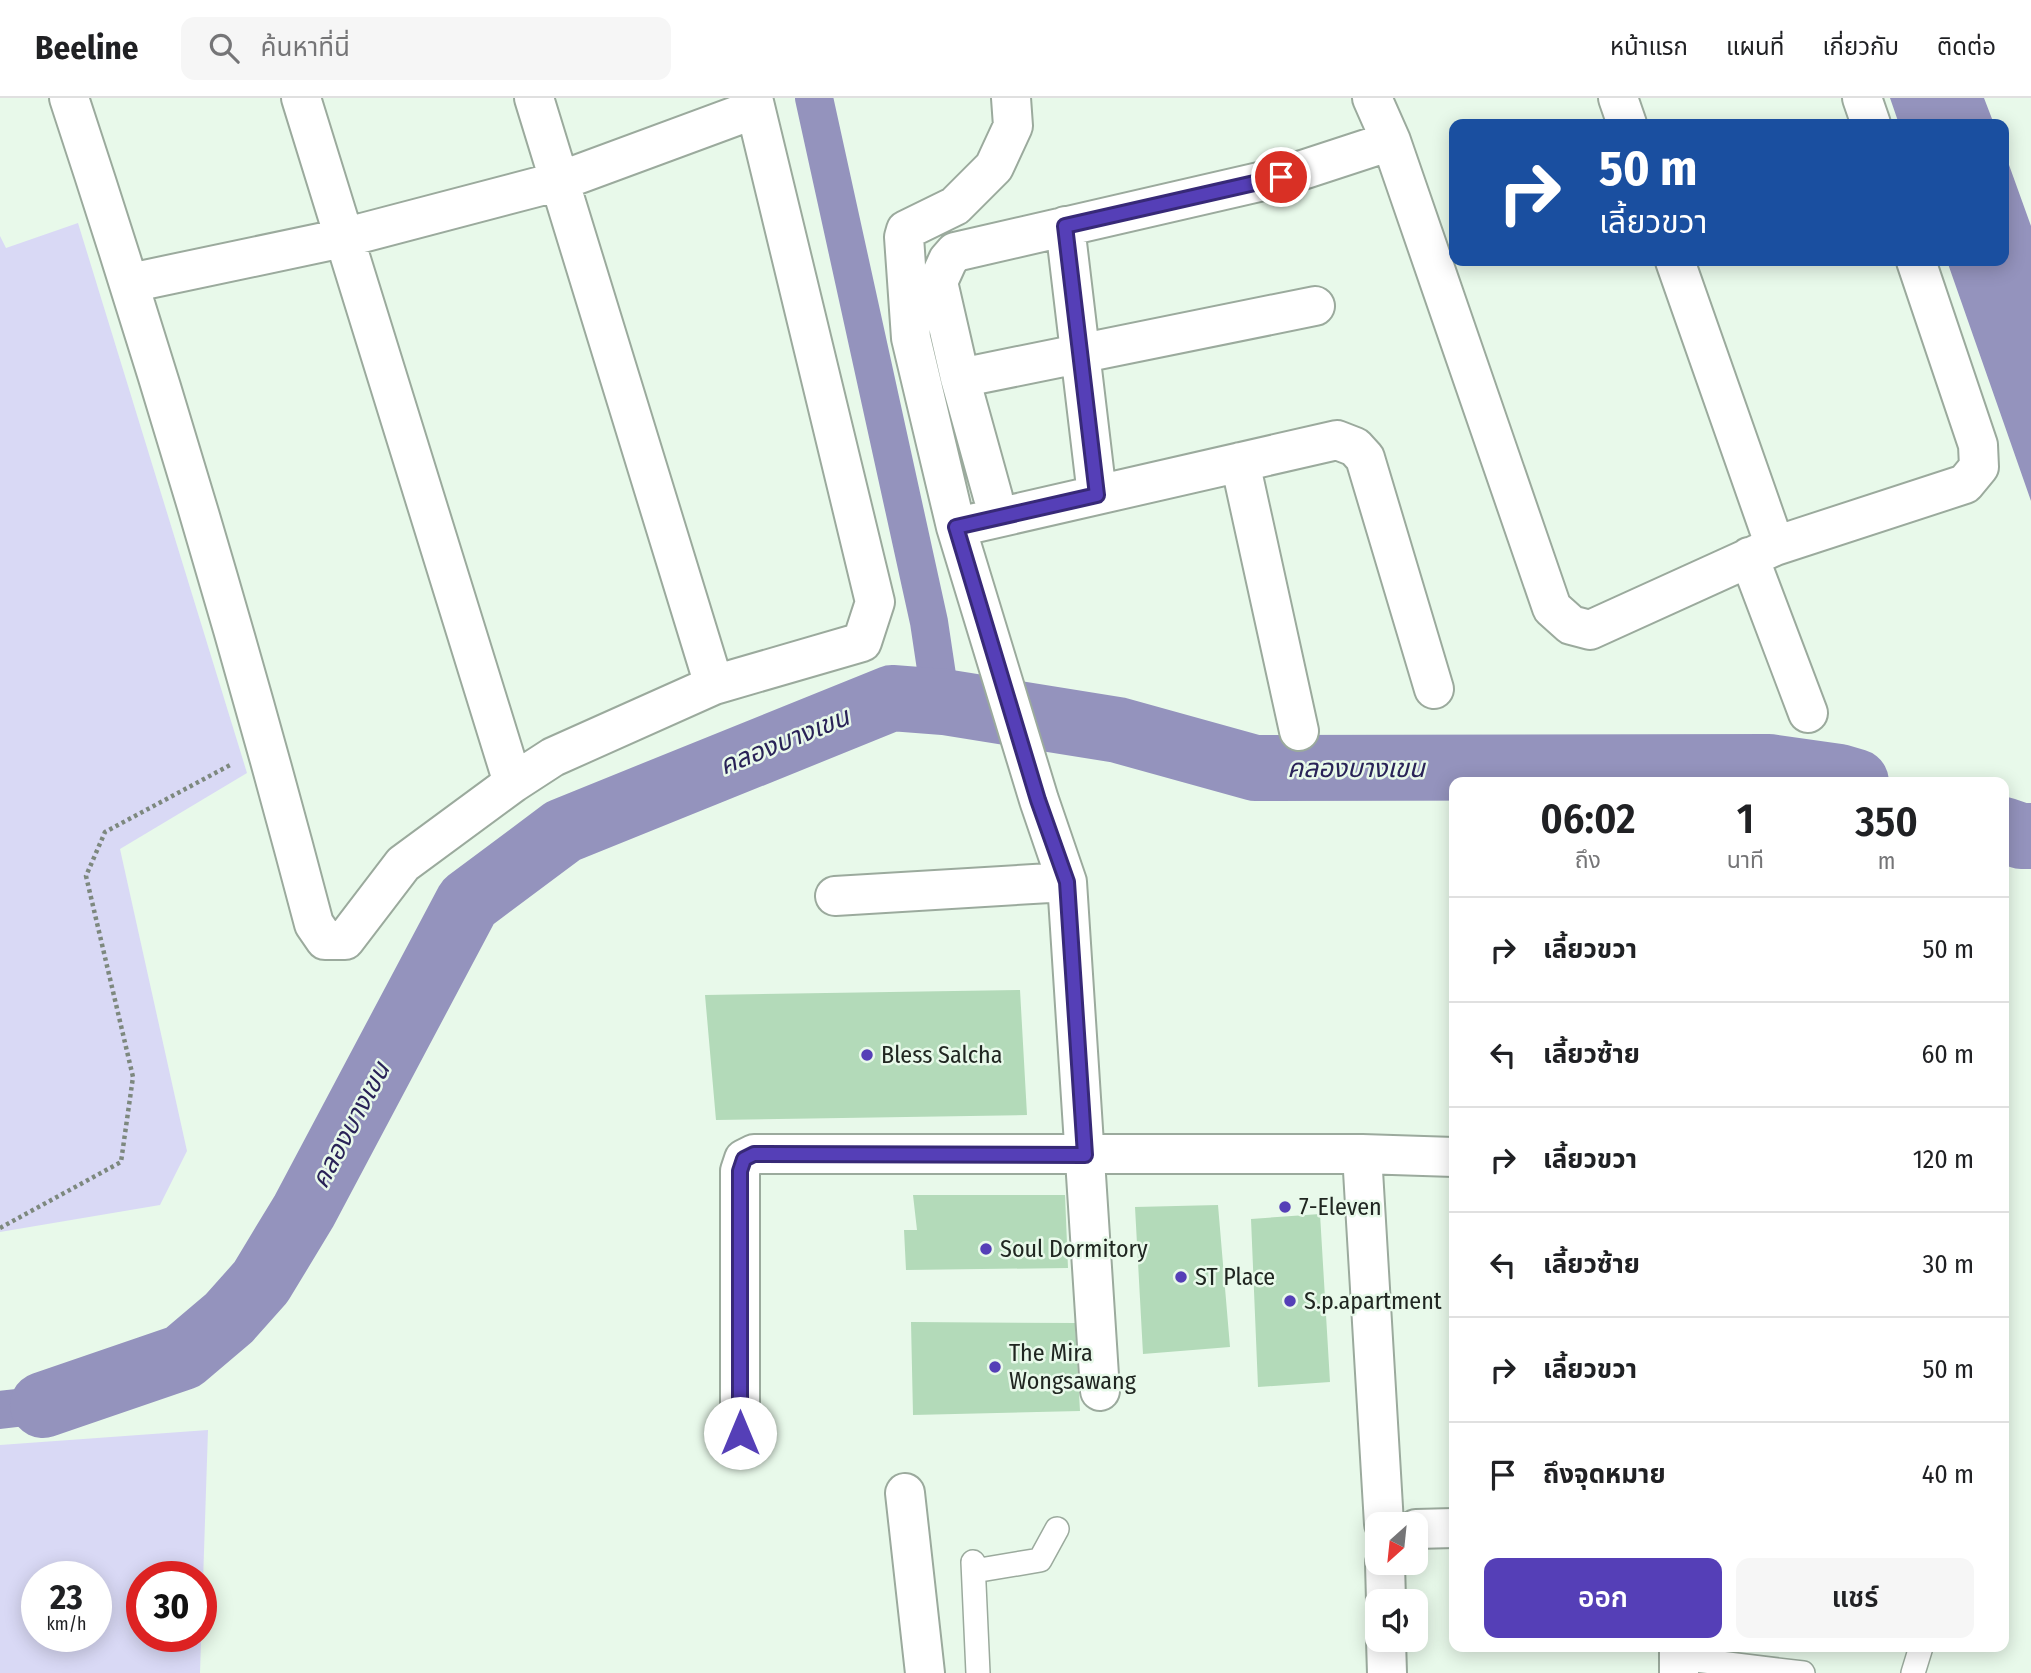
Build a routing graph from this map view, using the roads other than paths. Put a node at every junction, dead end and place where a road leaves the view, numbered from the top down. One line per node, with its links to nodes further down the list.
1 (69, 98): 17 (street)
2 (301, 98): 14 (street)
3 (534, 98): 12 (street)
4 (1011, 98): 24 (street)
5 (1372, 98): 11 (street)
6 (1618, 98): 9 (street)
7 (1862, 98): 10 (street)
8 (754, 104): 12 (street); 26 (street)
9 (1625, 119)
10 (1869, 119)
11 (1391, 141): 13 (street); 25 (street)
12 (560, 181): 14 (street); 26 (street)
13 (1065, 226): 19 (street); 20 (street)
14 (343, 238): 17 (street); 30 (street)
15 (1676, 266): 25 (street)
16 (1918, 266): 25 (street)
17 (130, 283): 30 (street)
18 (1315, 306): 19 (street)
19 (1080, 354): 20 (street); 22 (street)
20 (961, 378): 23 (street)
21 (1240, 462): 22 (street); 27 (street); 29 (street)
22 (1097, 495): 24 (street)
23 (993, 497)
24 (956, 527): 31 (street)
25 (1762, 551): 28 (street)
26 (714, 685): 30 (street)
27 (1434, 689)
28 (1808, 713)
29 (1299, 731)
30 (513, 783)
31 (1067, 882): 32 (street); 34 (street)
32 (835, 896)
33 (1362, 1154): 34 (street); 35 (street); 39 (street)
34 (1085, 1155): 36 (street); 37 (street)
35 (1449, 1157)
36 (1100, 1391)
37 (740, 1433)
38 (905, 1493): 46 (street)
39 (1383, 1512)
40 (1449, 1528): 42 (street)
41 (1057, 1529): 47 (lane)
42 (1428, 1529)
43 (1386, 1652): 48 (street)
44 (1919, 1652): 50 (lane)
45 (1679, 1659): 49 (lane)
46 (925, 1673)
47 (978, 1673)
48 (1387, 1673)
49 (1804, 1673)
50 (1913, 1673)

